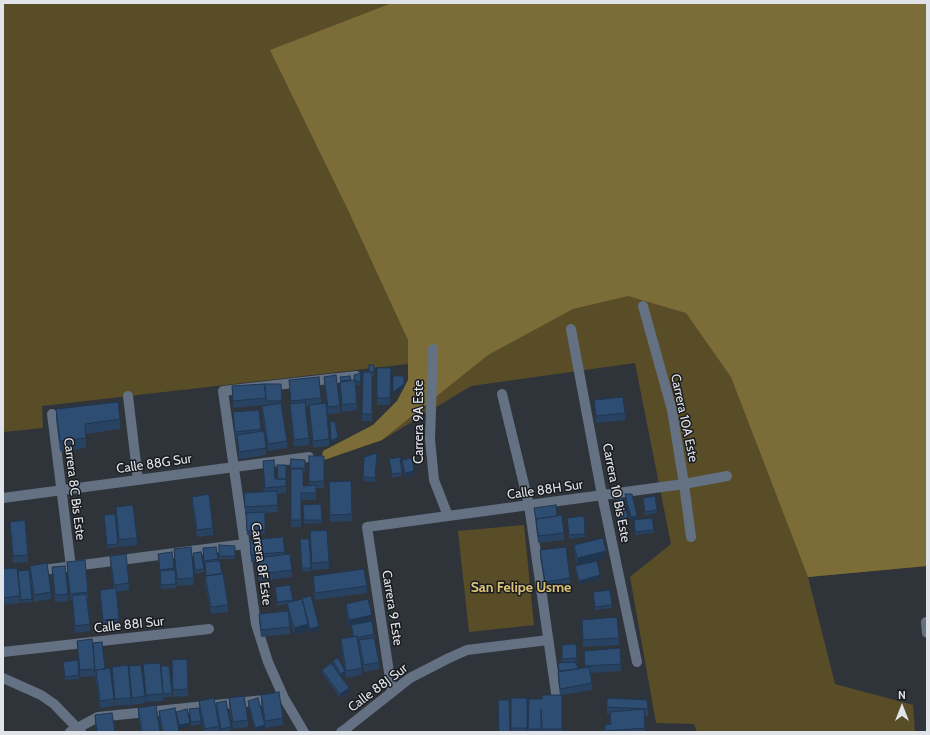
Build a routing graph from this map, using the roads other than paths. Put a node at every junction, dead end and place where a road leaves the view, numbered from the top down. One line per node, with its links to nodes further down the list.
1 (643, 306): 12 (street, Carrera 10A Este)
2 (571, 329): 14 (street, Carrera 10 Bis Este)
3 (433, 349): 17 (street, Carrera 9A Este)
4 (356, 376): 9 (street, Carrera 8F Este)
5 (502, 394): 16 (street)
6 (128, 396): 11 (street)
7 (52, 414): 13 (street, Carrera 8C Bis Este)
8 (309, 457): 9 (street, Calle 88G Sur)
9 (234, 467): 11 (street, Calle 88G Sur); 20 (street, Carrera 8F Este)
10 (727, 476): 12 (street, Calle 88H Sur)
11 (138, 480): 13 (street, Calle 88G Sur)
12 (684, 484): 14 (street, Calle 88H Sur); 19 (street, Carrera 10A Este)
13 (61, 490): 15 (street, Calle 88G Sur); 21 (street, Carrera 8C Bis Este)
14 (602, 495): 16 (street, Calle 88H Sur); 28 (street, Carrera 10 Bis Este)
15 (3, 498)
16 (529, 505): 17 (street, Calle 88H Sur); 26 (street)
17 (448, 516): 18 (street, Calle 88H Sur)
18 (367, 527): 30 (street, Carrera 9 Este)
19 (691, 537)
20 (245, 544): 21 (street); 32 (street, Carrera 8F Este)
21 (71, 567): 22 (street)
22 (26, 572)
23 (926, 622): 25 (street)
24 (209, 629): 27 (street, Calle 88I Sur)
25 (927, 633)
26 (548, 640): 30 (street, Calle 88J Sur); 31 (street)
27 (3, 652)
28 (637, 662)
29 (6, 682): 33 (street)
30 (392, 692): 35 (street, Calle 88J Sur)
31 (556, 693)
32 (284, 698): 33 (street); 34 (street, Carrera 8F Este)
33 (76, 731)
34 (304, 732)
35 (340, 732)

